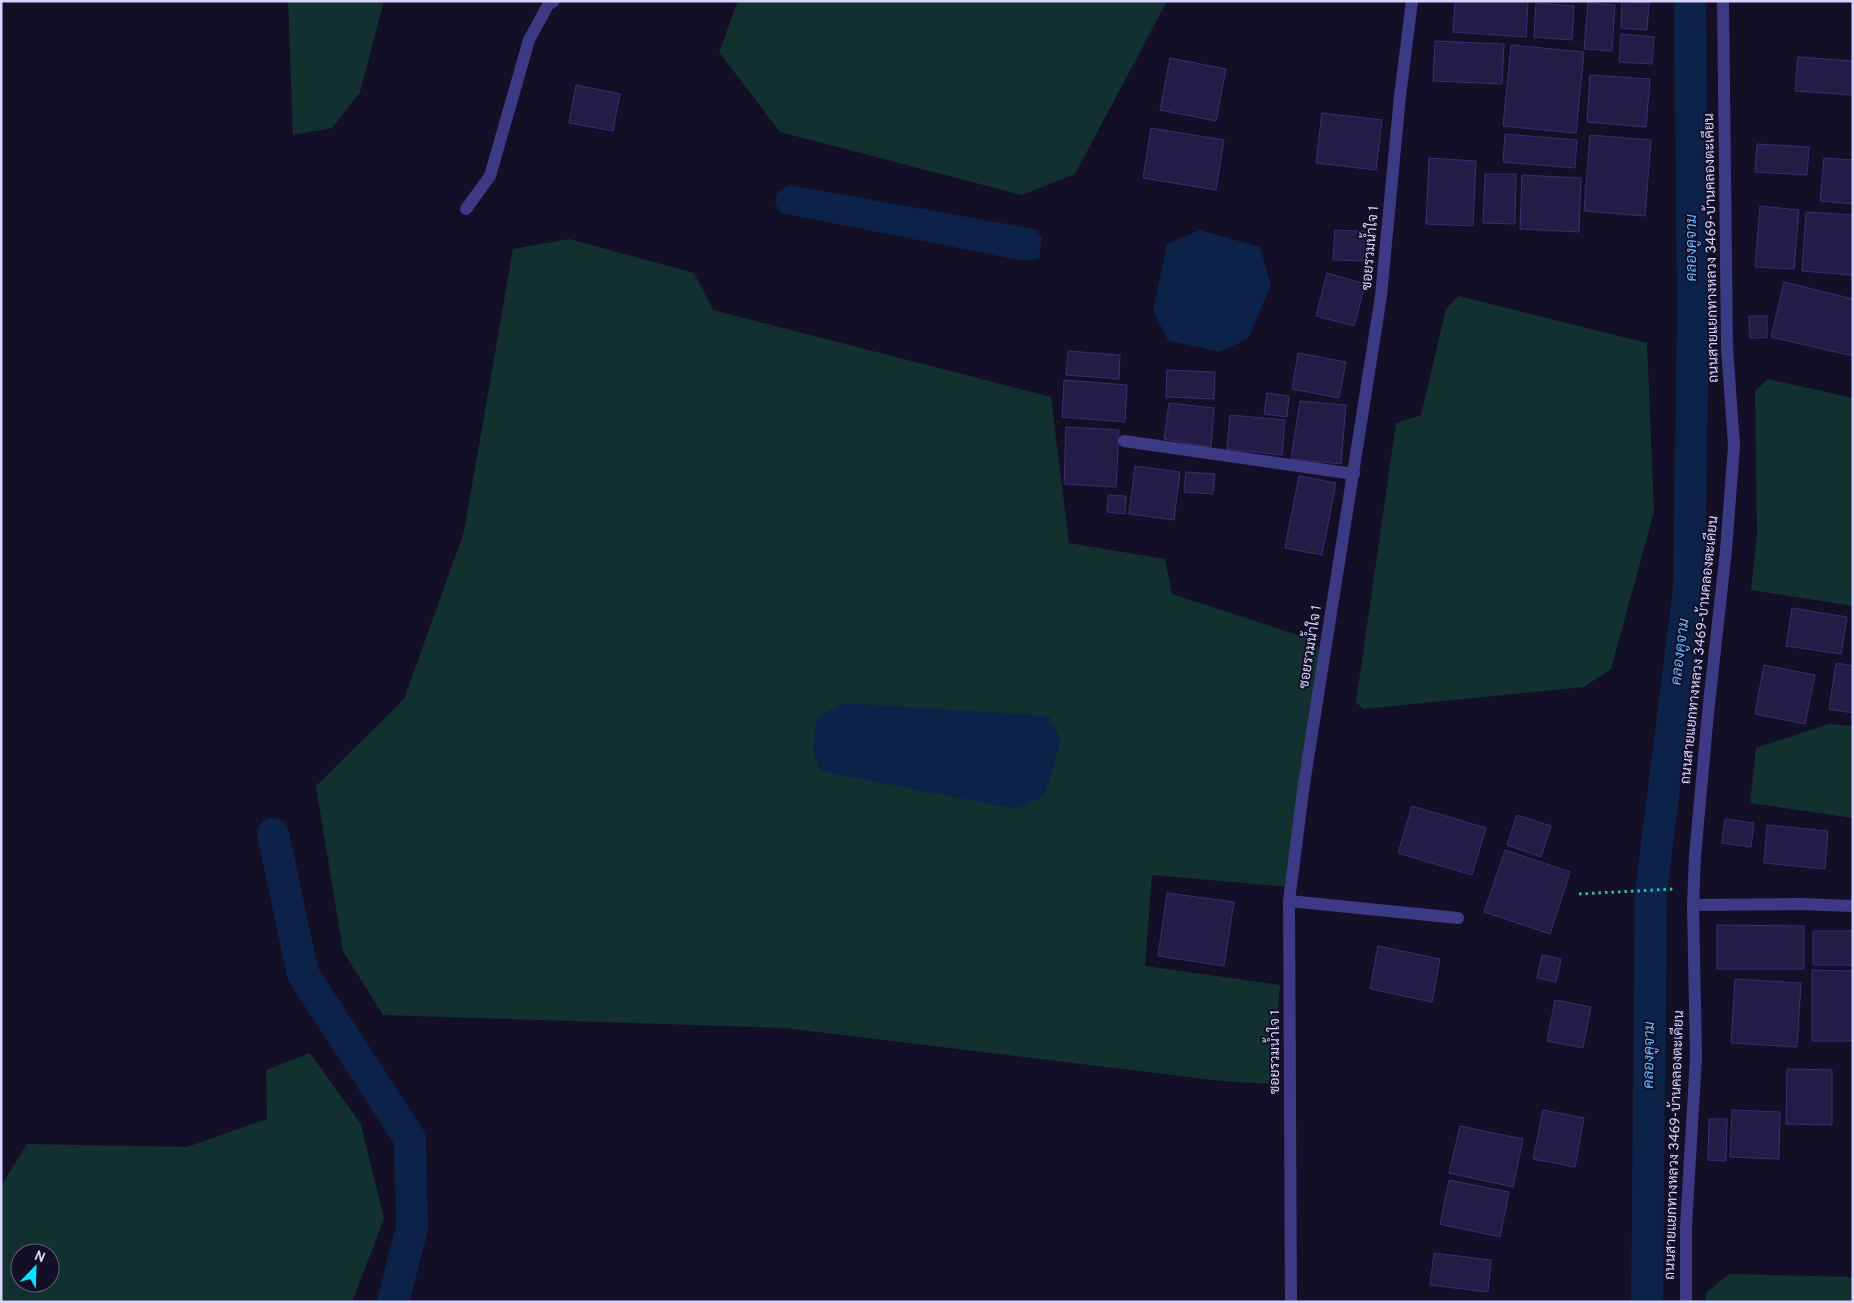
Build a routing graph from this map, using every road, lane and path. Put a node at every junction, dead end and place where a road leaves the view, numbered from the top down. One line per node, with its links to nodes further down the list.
1 (554, 1): 4 (street)
2 (1412, 1): 6 (street, ซอยรวมน้ำใจ 1)
3 (1723, 1): 10 (street, ถนนสายแยกทางหลวง 3469-บ้านคลองตะเคียน)
4 (466, 209)
5 (1124, 441): 6 (street)
6 (1354, 474): 9 (street, ซอยรวมน้ำใจ 1)
7 (1669, 890): 8 (path)
8 (1579, 894)
9 (1289, 902): 12 (street); 13 (street, ซอยรวมน้ำใจ 1)
10 (1693, 905): 11 (street); 14 (street, ถนนสายแยกทางหลวง 3469-บ้านคลองตะเคียน)
11 (1853, 906)
12 (1458, 918)
13 (1290, 1302)
14 (1686, 1302)

